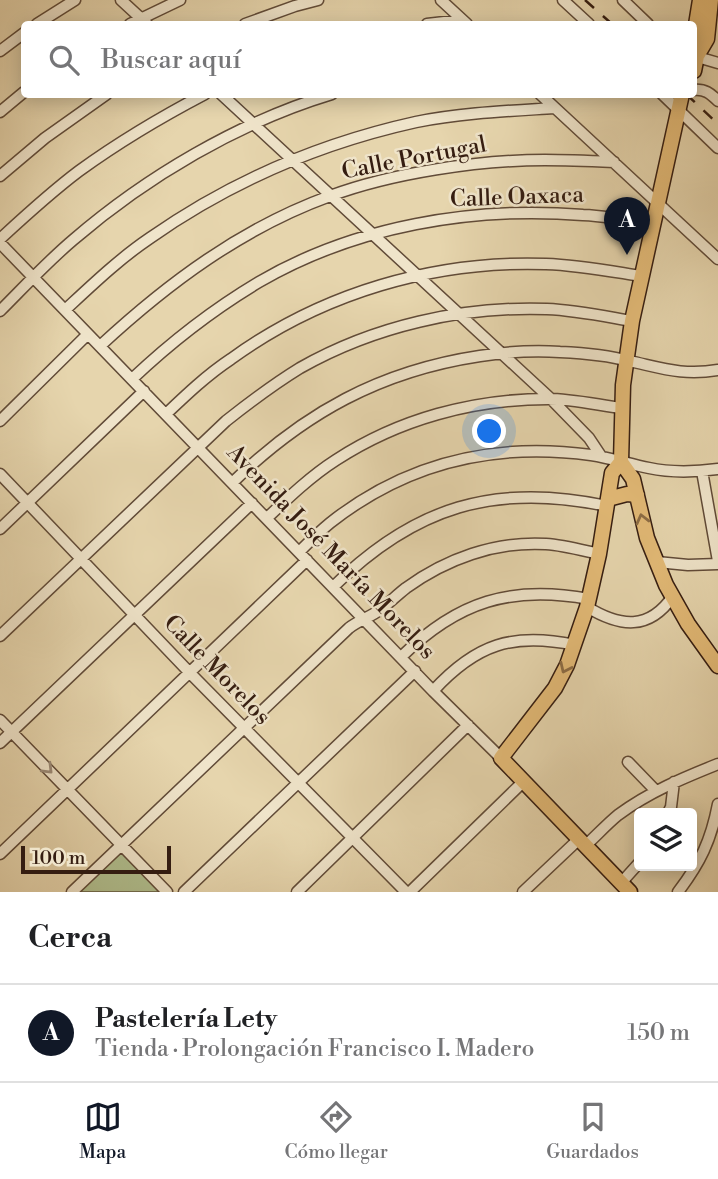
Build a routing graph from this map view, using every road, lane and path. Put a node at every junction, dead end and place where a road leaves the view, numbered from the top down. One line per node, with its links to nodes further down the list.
1 (75, 0): 9 (street)
2 (121, 0): 10 (street)
3 (180, 0): 11 (street)
4 (318, 0): 12 (street)
5 (441, 0): 13 (street)
6 (563, 0): 14 (street)
7 (623, 0): 15 (street)
8 (707, 3): 16 (main road); 19 (main road)
9 (42, 21)
10 (143, 21)
11 (146, 21)
12 (252, 21)
13 (463, 21)
14 (586, 21)
15 (645, 21)
16 (697, 29)
17 (21, 35): 18 (street)
18 (0, 51)
19 (697, 57)
20 (697, 61): 21 (street)
21 (718, 63)
22 (697, 90): 31 (street)
23 (21, 94): 34 (street)
24 (101, 98): 39 (street)
25 (198, 98): 44 (street)
26 (225, 98): 35 (street)
27 (321, 98): 35 (street)
28 (544, 98): 32 (street)
29 (666, 98): 33 (street)
30 (681, 98): 33 (main road)
31 (718, 101)
32 (554, 108): 37 (street); 38 (street)
33 (679, 111): 36 (street); 41 (main road)
34 (0, 112)
35 (254, 125): 37 (street); 48 (street)
36 (718, 148)
37 (292, 160): 40 (street); 49 (street)
38 (614, 162): 40 (street, Calle Portugal); 41 (street)
39 (0, 176)
40 (330, 195): 43 (street); 54 (street, Calle Portugal)
41 (657, 203): 42 (main road); 45 (street)
42 (652, 224): 43 (street, Calle Oaxaca); 47 (main road)
43 (373, 234): 46 (street); 58 (street, Calle Oaxaca)
44 (0, 241): 48 (street, Avenida José María Morelos)
45 (718, 260)
46 (417, 275): 47 (street); 51 (street); 62 (street)
47 (641, 276): 52 (main road)
48 (33, 278): 49 (street, Avenida José María Morelos); 50 (street)
49 (65, 310): 53 (street, Avenida José María Morelos)
50 (0, 311)
51 (458, 314): 52 (street); 55 (street); 64 (street)
52 (632, 321): 56 (main road)
53 (88, 334): 54 (street, Avenida José María Morelos); 63 (street)
54 (100, 346): 58 (street, Avenida José María Morelos)
55 (501, 353): 56 (street); 60 (street); 70 (street)
56 (626, 360): 57 (street); 61 (main road)
57 (718, 370)
58 (132, 379): 59 (street, Avenida José María Morelos)
59 (144, 391): 62 (street, Avenida José María Morelos); 73 (street)
60 (551, 399): 61 (street); 65 (street); 75 (street)
61 (622, 408): 66 (main road)
62 (166, 414): 64 (street, Avenida José María Morelos)
63 (0, 421)
64 (198, 447): 70 (street, Avenida José María Morelos); 79 (street)
65 (601, 456): 66 (street); 78 (street)
66 (621, 462): 68 (street); 71 (main road); 72 (main road)
67 (718, 469): 68 (street)
68 (702, 471): 81 (street)
69 (0, 474): 73 (street, Calle Morelos)
70 (232, 483): 74 (street, Avenida José María Morelos)
71 (637, 495): 72 (main road); 80 (main road, one-way to 71)
72 (607, 502): 77 (main road); 82 (street)
73 (27, 503): 76 (street); 79 (street, Calle Morelos)
74 (253, 503): 75 (street, Avenida José María Morelos); 85 (street)
75 (267, 518): 78 (street, Avenida José María Morelos)
76 (0, 529)
77 (599, 554): 84 (main road); 86 (street)
78 (303, 556): 82 (street, Avenida José María Morelos); 92 (street)
79 (80, 559): 85 (street, Calle Morelos); 87 (street)
80 (657, 562): 81 (street); 83 (main road)
81 (718, 563)
82 (333, 587): 86 (street, Avenida José María Morelos)
83 (673, 596): 84 (street); 90 (main road)
84 (588, 603): 88 (main road); 89 (street)
85 (134, 615): 92 (street, Calle Morelos); 97 (street)
86 (364, 619): 89 (street, Avenida José María Morelos); 96 (street)
87 (0, 636)
88 (575, 645): 93 (street); 99 (main road, one-way to 99)
89 (401, 657): 91 (street, Avenida José María Morelos)
90 (716, 662)
91 (415, 671): 93 (street, Avenida José María Morelos); 104 (street)
92 (189, 672): 96 (street, Calle Morelos); 105 (street)
93 (433, 691): 95 (street, Avenida José María Morelos)
94 (0, 720): 97 (street)
95 (468, 725): 99 (street, Avenida José María Morelos); 109 (street)
96 (244, 727): 104 (street, Calle Morelos); 111 (street)
97 (11, 732): 98 (street); 105 (street, one-way to 105)
98 (0, 743)
99 (500, 758): 102 (main road, Avenida José María Morelos)
100 (628, 762): 106 (street)
101 (718, 764): 103 (street)
102 (523, 782): 110 (main road, Avenida José María Morelos); 119 (street)
103 (674, 782): 106 (street); 108 (street)
104 (298, 783): 109 (street, Calle Morelos); 117 (street)
105 (68, 789): 111 (street); 112 (street)
106 (656, 791): 110 (street)
107 (718, 804): 121 (street)
108 (670, 808)
109 (353, 838): 118 (street); 119 (street, Calle Morelos)
110 (582, 842): 114 (main road, Avenida José María Morelos); 120 (street)
111 (122, 845): 115 (street); 116 (street)
112 (0, 854)
113 (635, 871): 114 (street)
114 (625, 888)
115 (72, 892)
116 (167, 892)
117 (184, 892)
118 (297, 892)
119 (408, 892)
120 (523, 892)
121 (678, 892)

